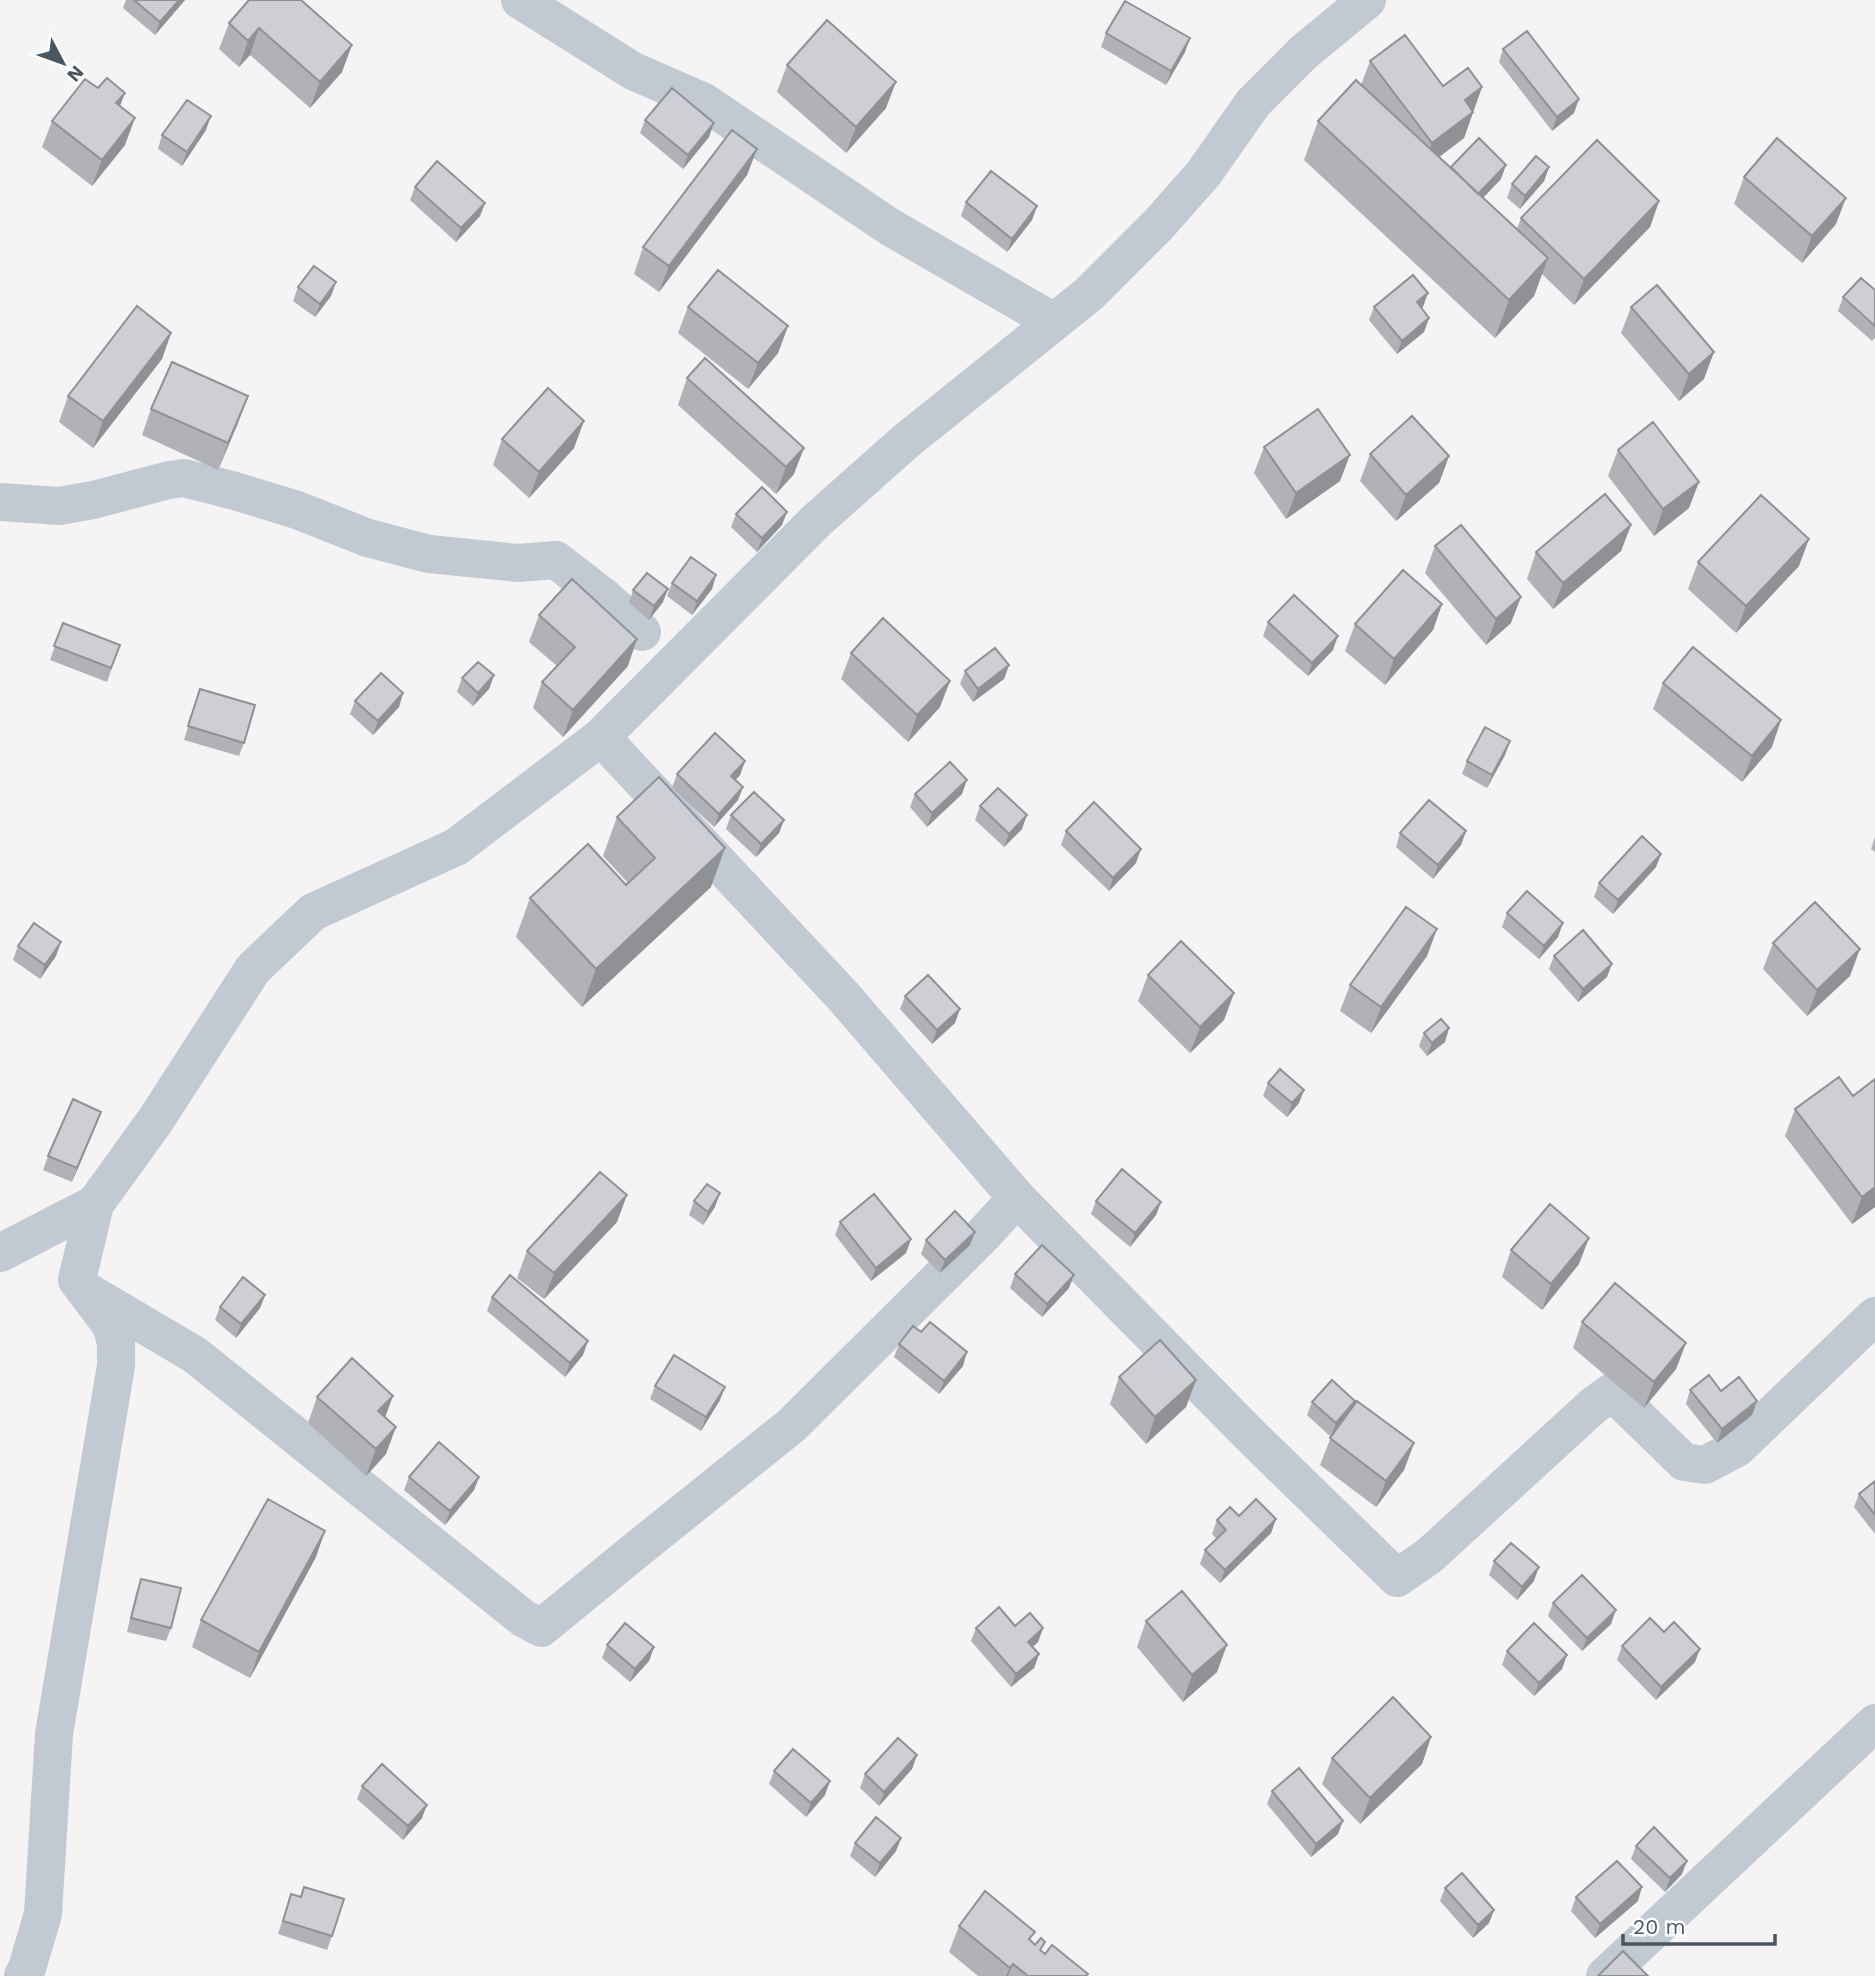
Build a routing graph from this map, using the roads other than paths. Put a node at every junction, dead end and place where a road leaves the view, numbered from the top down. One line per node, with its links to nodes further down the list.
1 (520, 0): 3 (street)
2 (1367, 0): 3 (street)
3 (1054, 322): 6 (street)
4 (0, 502): 5 (street)
5 (642, 632)
6 (601, 737): 7 (street); 8 (street)
7 (1017, 1198): 10 (street); 11 (street)
8 (95, 1204): 9 (street); 10 (street)
9 (0, 1253)
10 (85, 1290): 13 (street)
11 (1875, 1316)
12 (1875, 1723): 14 (street)
13 (23, 1976)
14 (1605, 1976)

